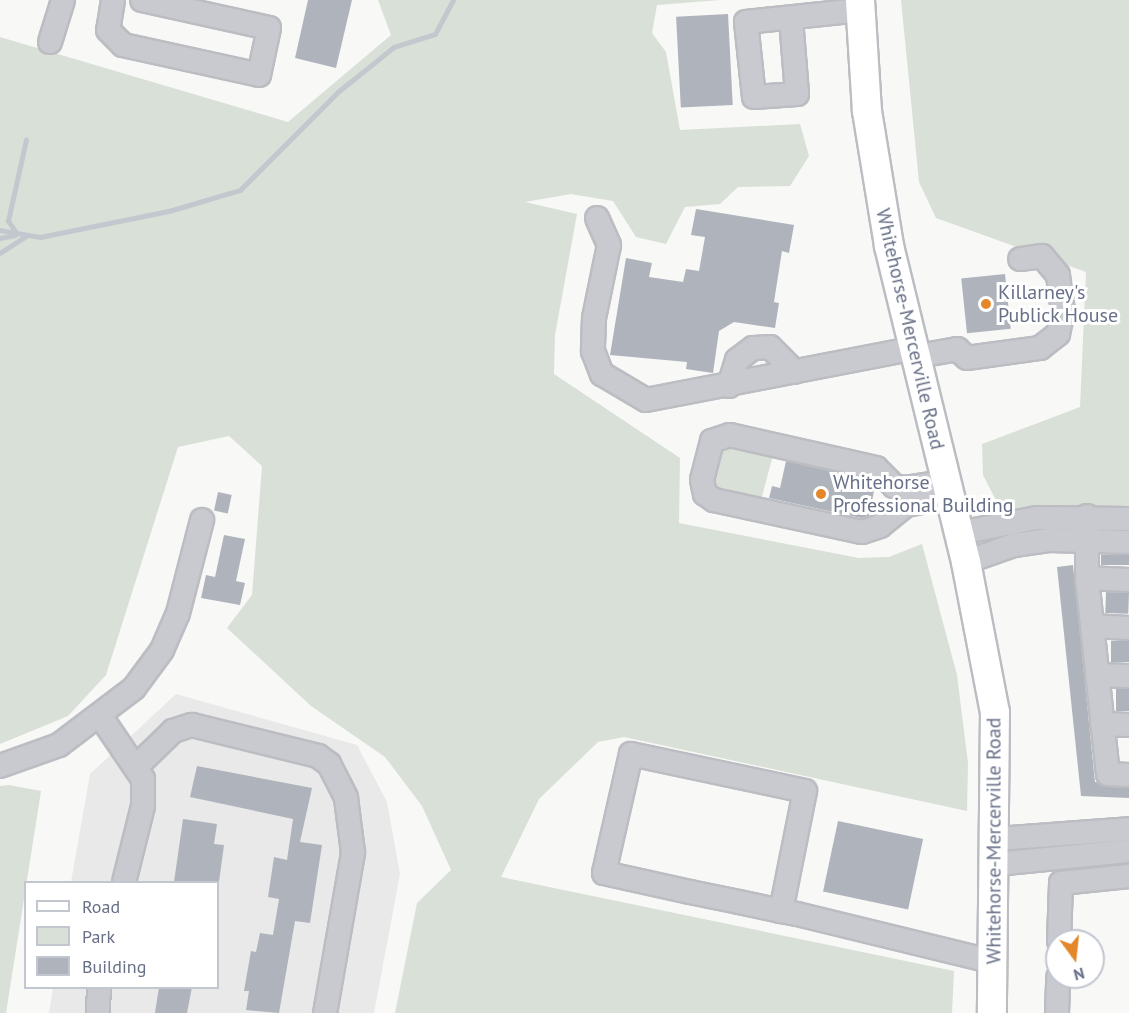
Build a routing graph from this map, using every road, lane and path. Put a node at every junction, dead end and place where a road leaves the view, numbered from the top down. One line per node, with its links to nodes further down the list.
1 (63, 0): 6 (street)
2 (113, 0): 3 (street)
3 (142, 0)
4 (860, 5): 5 (street); 9 (main road, Whitehorse-Mercerville Road)
5 (791, 19)
6 (50, 42)
7 (597, 218): 11 (street)
8 (1020, 259): 9 (street)
9 (917, 352): 10 (street); 13 (main road, Whitehorse-Mercerville Road)
10 (795, 372): 11 (street); 11 (street)
11 (729, 386)
12 (894, 486): 13 (street); 14 (street); 14 (street)
13 (947, 490): 14 (street); 18 (main road, Whitehorse-Mercerville Road)
14 (895, 511)
15 (1087, 516): 16 (street); 18 (street); 19 (street)
16 (1129, 519)
17 (202, 520): 28 (street)
18 (959, 533): 21 (main road, Whitehorse-Mercerville Road)
19 (1086, 540): 20 (street); 21 (street); 22 (street)
20 (1129, 542)
21 (966, 562): 36 (main road, Whitehorse-Mercerville Road)
22 (1087, 578): 23 (street); 24 (street)
23 (1129, 580)
24 (1092, 626): 25 (street); 26 (street)
25 (1129, 628)
26 (1097, 675): 27 (street); 29 (street)
27 (1129, 676)
28 (101, 717): 31 (street); 32 (street)
29 (1102, 724): 30 (street); 33 (street)
30 (1129, 725)
31 (138, 765): 38 (street); 45 (street)
32 (0, 766)
33 (1129, 775)
34 (1129, 829): 36 (street)
35 (1129, 851): 36 (street)
36 (997, 852): 41 (main road, Whitehorse-Mercerville Road)
37 (1129, 876): 40 (street)
38 (124, 881)
39 (781, 911): 39 (street); 41 (street)
40 (1059, 929)
41 (993, 962): 46 (main road, Whitehorse-Mercerville Road)
42 (99, 989): 44 (street)
43 (1058, 989): 47 (street)
44 (98, 1013)
45 (325, 1013)
46 (992, 1013)
47 (1057, 1013)

